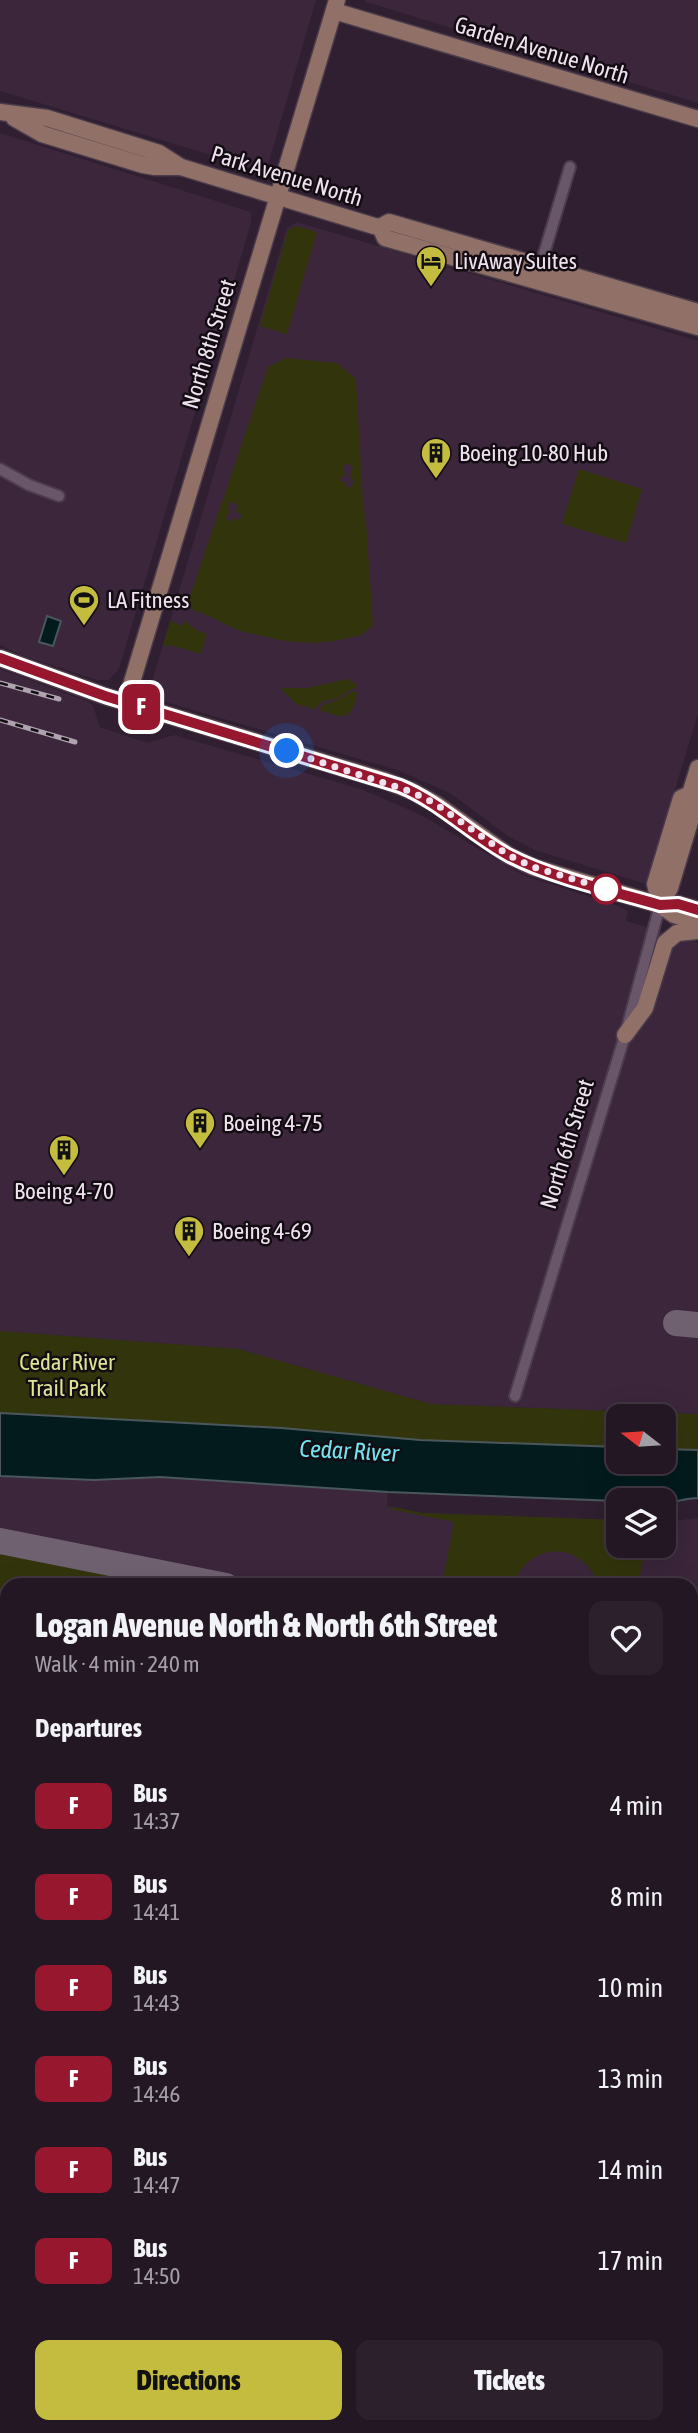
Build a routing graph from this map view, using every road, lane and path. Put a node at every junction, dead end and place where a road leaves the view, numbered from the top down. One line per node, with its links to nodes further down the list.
1 (336, 5): 3 (street, Garden Avenue North); 5 (street, North 8th Street)
2 (4, 114): 5 (street, Park Avenue North)
3 (698, 119)
4 (570, 167): 7 (street)
5 (277, 196): 6 (street, Park Avenue North); 13 (street, North 8th Street)
6 (380, 228): 7 (street, Park Avenue North); 9 (street, Park Avenue North)
7 (540, 267): 8 (street, Park Avenue North)
8 (698, 312)
9 (698, 327)
10 (0, 469): 11 (street)
11 (58, 496)
12 (0, 658): 13 (street)
13 (126, 702): 17 (street)
14 (698, 768): 15 (street, North 6th Street)
15 (690, 794): 16 (street, North 6th Street); 17 (street, North 6th Street)
16 (692, 837): 17 (street, North 6th Street)
17 (660, 905): 18 (street); 19 (street); 21 (street, North 6th Street)
18 (698, 910)
19 (698, 923)
20 (698, 931): 21 (street)
21 (625, 1035): 22 (street, North 6th Street)
22 (515, 1396)

